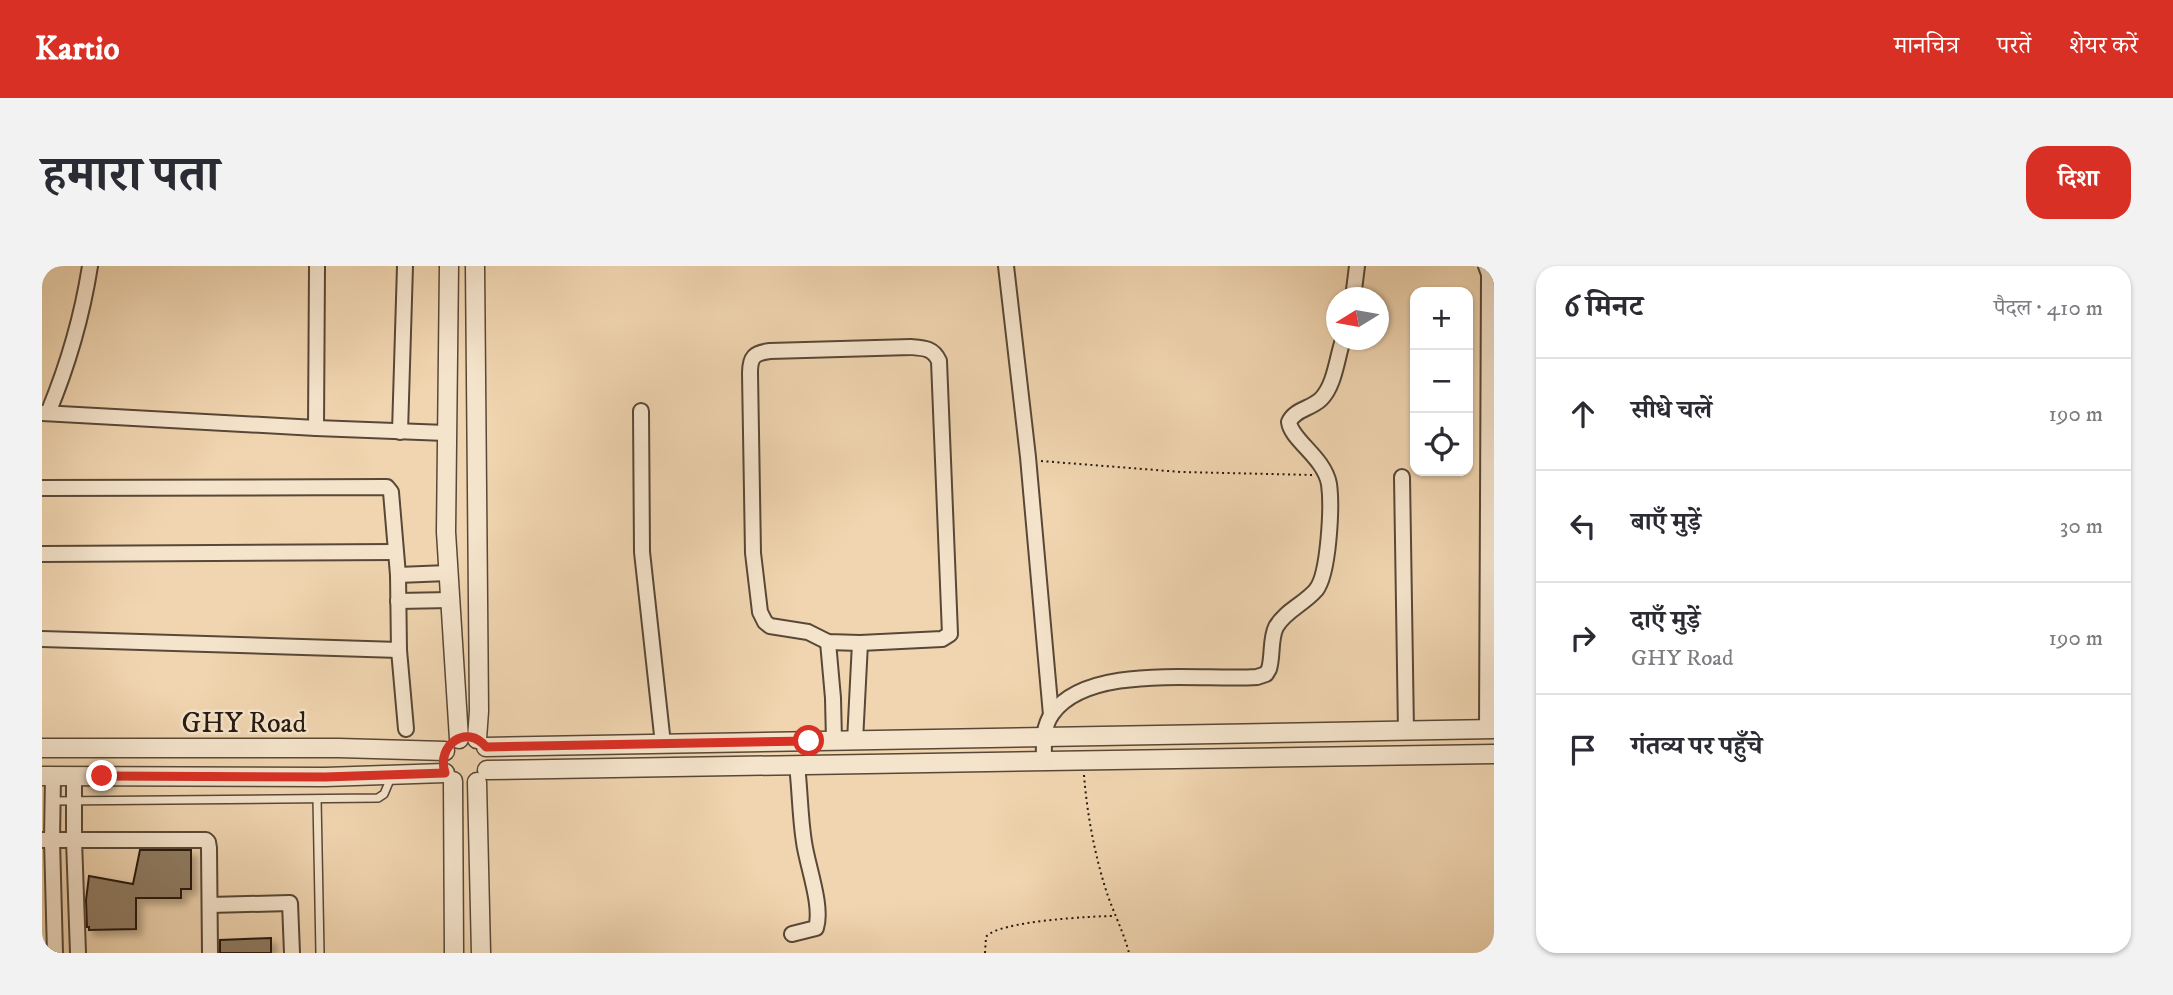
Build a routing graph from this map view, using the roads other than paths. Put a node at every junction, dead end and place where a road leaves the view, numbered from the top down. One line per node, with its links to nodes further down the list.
1 (90, 266): 12 (street)
2 (317, 266): 13 (street)
3 (405, 266): 14 (street)
4 (449, 266): 15 (street)
5 (475, 266): 37 (street)
6 (1006, 266): 30 (street)
7 (1357, 266): 9 (street)
8 (1486, 266): 18 (street)
9 (1354, 287)
10 (1340, 350): 30 (street)
11 (641, 411): 38 (street)
12 (45, 413): 13 (street)
13 (316, 428): 14 (street)
14 (400, 432): 15 (street)
15 (446, 433): 21 (street)
16 (1402, 477): 33 (street)
17 (42, 488): 19 (street)
18 (1491, 502): 29 (street)
19 (395, 552): 20 (street); 22 (street)
20 (42, 554)
21 (448, 573): 22 (street); 23 (street)
22 (398, 575): 24 (street)
23 (450, 600): 24 (street); 39 (street)
24 (398, 601): 28 (street)
25 (42, 639): 28 (street)
26 (828, 642): 27 (street); 27 (street); 35 (street)
27 (860, 643): 36 (street)
28 (399, 650): 31 (street)
29 (1491, 662): 32 (street)
30 (1051, 715): 34 (street)
31 (406, 729)
32 (1490, 729): 33 (street)
33 (1406, 731): 34 (street)
34 (1043, 737): 36 (street); 42 (street)
35 (834, 741): 36 (street); 38 (street)
36 (855, 741)
37 (482, 743): 38 (street); 39 (street); 47 (street)
38 (663, 744)
39 (452, 745): 40 (street, GHY Road); 48 (street)
40 (42, 748)
41 (1494, 754): 42 (street)
42 (1044, 761): 43 (street)
43 (797, 765): 47 (street); 55 (street)
44 (392, 775): 46 (street, GHY Road); 48 (street, GHY Road); 49 (lane)
45 (48, 776): 46 (street, GHY Road); 50 (street)
46 (74, 776): 51 (street)
47 (482, 776): 48 (street); 62 (street)
48 (449, 777): 61 (street)
49 (317, 799): 51 (lane); 60 (lane)
50 (53, 801): 51 (lane); 52 (street)
51 (74, 801): 53 (street)
52 (47, 840): 53 (street); 56 (street)
53 (74, 840): 54 (street); 57 (street)
54 (210, 905): 58 (street); 59 (street)
55 (792, 934)
56 (55, 953)
57 (78, 953)
58 (211, 953)
59 (292, 953)
60 (320, 953)
61 (454, 953)
62 (481, 953)

